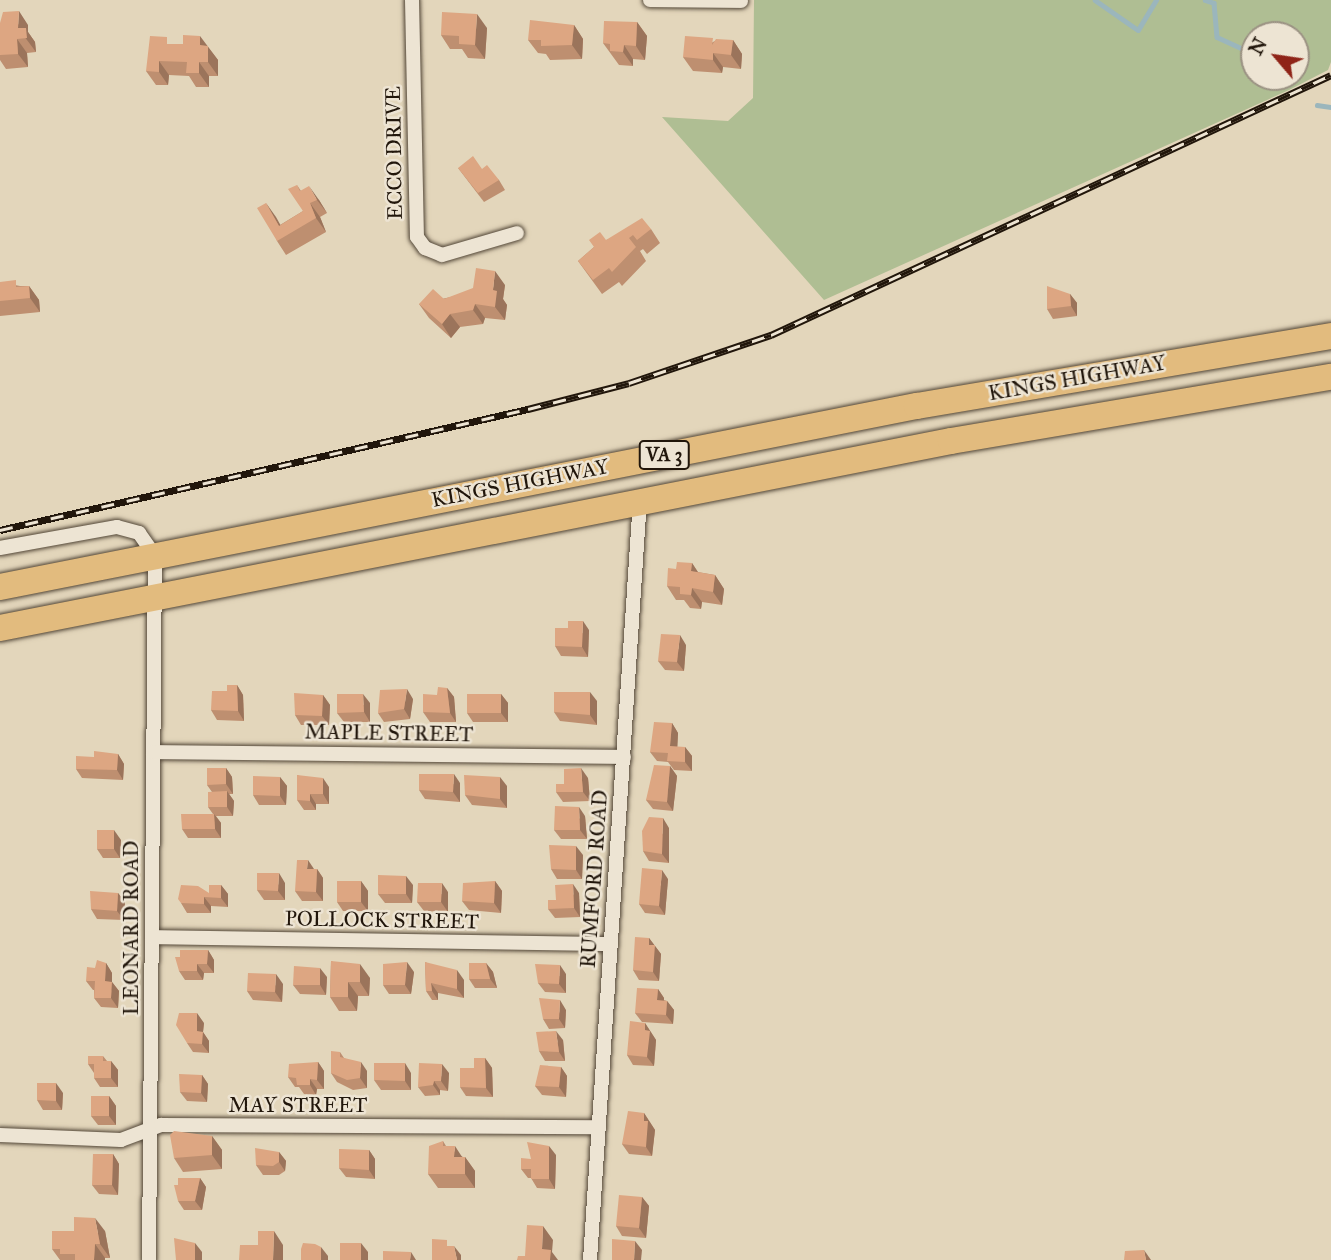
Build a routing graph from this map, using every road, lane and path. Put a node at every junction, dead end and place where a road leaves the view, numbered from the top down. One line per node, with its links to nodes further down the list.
1 (412, 0): 4 (street, ECCO DRIVE)
2 (650, 0): 3 (street)
3 (741, 1)
4 (517, 233)
5 (1331, 336): 6 (highway, KINGS HIGHWAY / VA 3)
6 (1092, 375): 8 (highway); 11 (highway, KINGS HIGHWAY / VA 3)
7 (1331, 377): 8 (highway, KINGS HIGHWAY / VA 3)
8 (1096, 415): 9 (highway, KINGS HIGHWAY / VA 3)
9 (640, 500): 13 (highway, KINGS HIGHWAY / VA 3); 16 (street, RUMFORD ROAD)
10 (0, 548): 11 (street)
11 (155, 556): 12 (highway, KINGS HIGHWAY / VA 3); 13 (street, LEONARD ROAD)
12 (0, 587)
13 (156, 596): 14 (highway, KINGS HIGHWAY / VA 3); 15 (street, LEONARD ROAD)
14 (0, 628)
15 (153, 752): 16 (street, MAPLE STREET); 17 (street, LEONARD ROAD)
16 (624, 757): 18 (street, RUMFORD ROAD)
17 (152, 937): 18 (street, POLLOCK STREET); 20 (street, LEONARD ROAD)
18 (611, 944): 19 (street, RUMFORD ROAD)
19 (599, 1127): 20 (street, MAY STREET); 23 (street, RUMFORD ROAD)
20 (151, 1128): 21 (street, MAY STREET); 22 (street, LEONARD ROAD)
21 (0, 1135)
22 (149, 1260)
23 (590, 1260)

